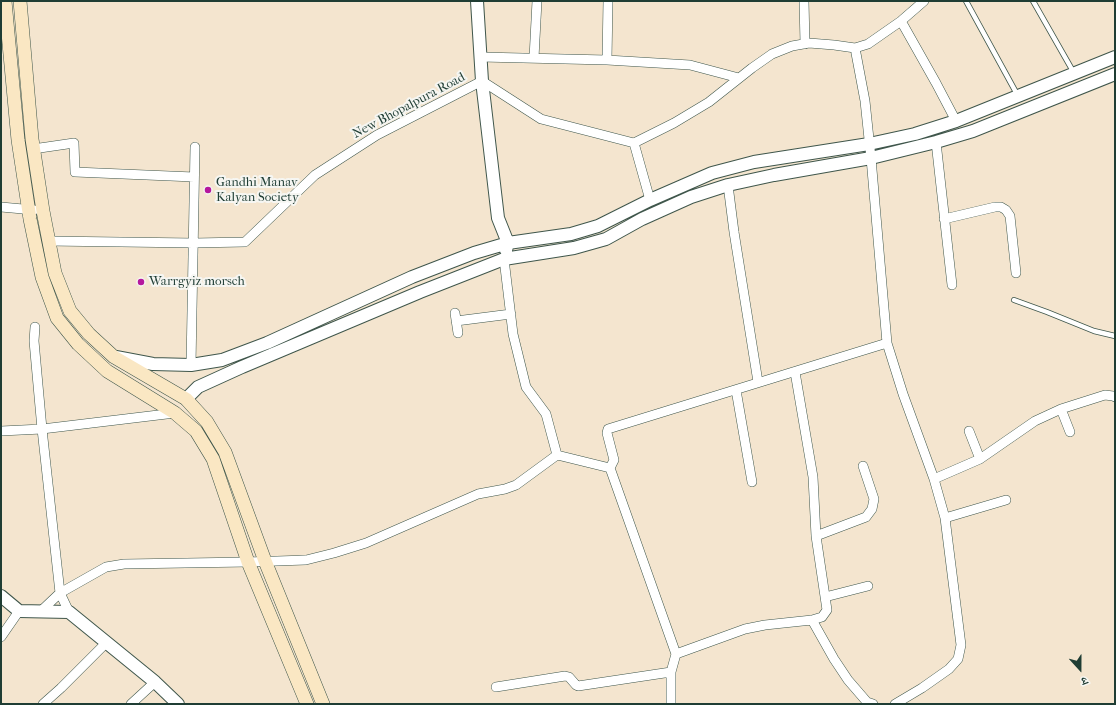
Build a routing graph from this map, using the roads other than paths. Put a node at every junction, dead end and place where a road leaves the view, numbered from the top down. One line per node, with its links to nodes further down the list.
1 (5, 1): 33 (main road)
2 (20, 1): 27 (main road)
3 (477, 1): 13 (street)
4 (536, 1): 15 (street)
5 (608, 1): 16 (street)
6 (804, 1): 11 (street)
7 (924, 1): 10 (street)
8 (966, 1): 21 (lane)
9 (1032, 1): 17 (lane)
10 (901, 21): 12 (street); 22 (street)
11 (805, 44): 12 (street); 19 (street)
12 (855, 48): 25 (street)
13 (481, 57): 15 (street); 20 (street)
14 (1115, 57): 17 (street)
15 (534, 58): 16 (street)
16 (607, 60): 19 (street)
17 (1074, 73): 21 (street)
18 (1115, 74): 23 (street)
19 (739, 78): 24 (street)
20 (482, 81): 24 (street, New Bhopalpura Road); 37 (street, New Bhopalpura Road); 38 (street)
21 (1018, 96): 22 (street)
22 (956, 121): 25 (street)
23 (936, 142): 28 (street); 35 (street)
24 (634, 143): 31 (street)
25 (869, 144): 28 (street); 31 (street)
26 (195, 147): 29 (street)
27 (33, 149): 29 (street); 34 (main road)
28 (871, 158): 30 (street); 47 (street)
29 (194, 177): 37 (street)
30 (728, 185): 39 (street); 51 (street)
31 (650, 200): 38 (street)
32 (1, 207): 33 (street)
33 (29, 210): 34 (street); 56 (main road)
34 (43, 211): 36 (main road)
35 (944, 219): 40 (street); 41 (street)
36 (48, 241): 37 (street, New Bhopalpura Road); 48 (main road)
37 (194, 243): 49 (street)
38 (508, 243): 39 (street); 49 (street)
39 (504, 259): 43 (street); 54 (street)
40 (1016, 273)
41 (952, 285)
42 (1014, 300): 46 (lane)
43 (511, 314): 45 (street); 61 (street)
44 (35, 327): 57 (street)
45 (458, 333)
46 (1115, 336)
47 (887, 343): 50 (street); 65 (street)
48 (114, 357): 49 (street); 54 (main road)
49 (191, 364)
50 (795, 372): 51 (street); 69 (street)
51 (758, 382): 52 (street)
52 (736, 390): 64 (street); 66 (street)
53 (1115, 397): 55 (street)
54 (186, 399): 70 (main road)
55 (1061, 409): 60 (street); 62 (street)
56 (175, 413): 57 (street); 71 (main road)
57 (42, 429): 58 (street); 73 (street)
58 (1, 431)
59 (969, 431): 62 (street)
60 (1070, 432)
61 (557, 456): 64 (street); 70 (street)
62 (980, 459): 65 (street)
63 (863, 466): 69 (street)
64 (610, 468): 82 (street)
65 (934, 479): 68 (street)
66 (752, 482)
67 (1006, 500): 68 (street)
68 (945, 518): 93 (street)
69 (816, 536): 75 (street)
70 (265, 561): 71 (street); 90 (main road)
71 (248, 562): 73 (street); 89 (main road)
72 (868, 586): 75 (street)
73 (60, 593): 77 (street); 78 (street)
74 (1, 596): 76 (street)
75 (825, 597): 79 (street)
76 (19, 611): 77 (street); 80 (street)
77 (41, 611): 78 (street)
78 (68, 612): 81 (street)
79 (812, 620): 82 (street); 92 (street)
80 (1, 638)
81 (106, 643): 84 (street); 86 (street)
82 (676, 654): 83 (street)
83 (671, 672): 85 (street); 91 (street)
84 (155, 682): 87 (street); 88 (street)
85 (496, 687)
86 (43, 704)
87 (131, 704)
88 (178, 704)
89 (308, 704)
90 (323, 704)
91 (671, 704)
92 (873, 704)
93 (895, 704)

